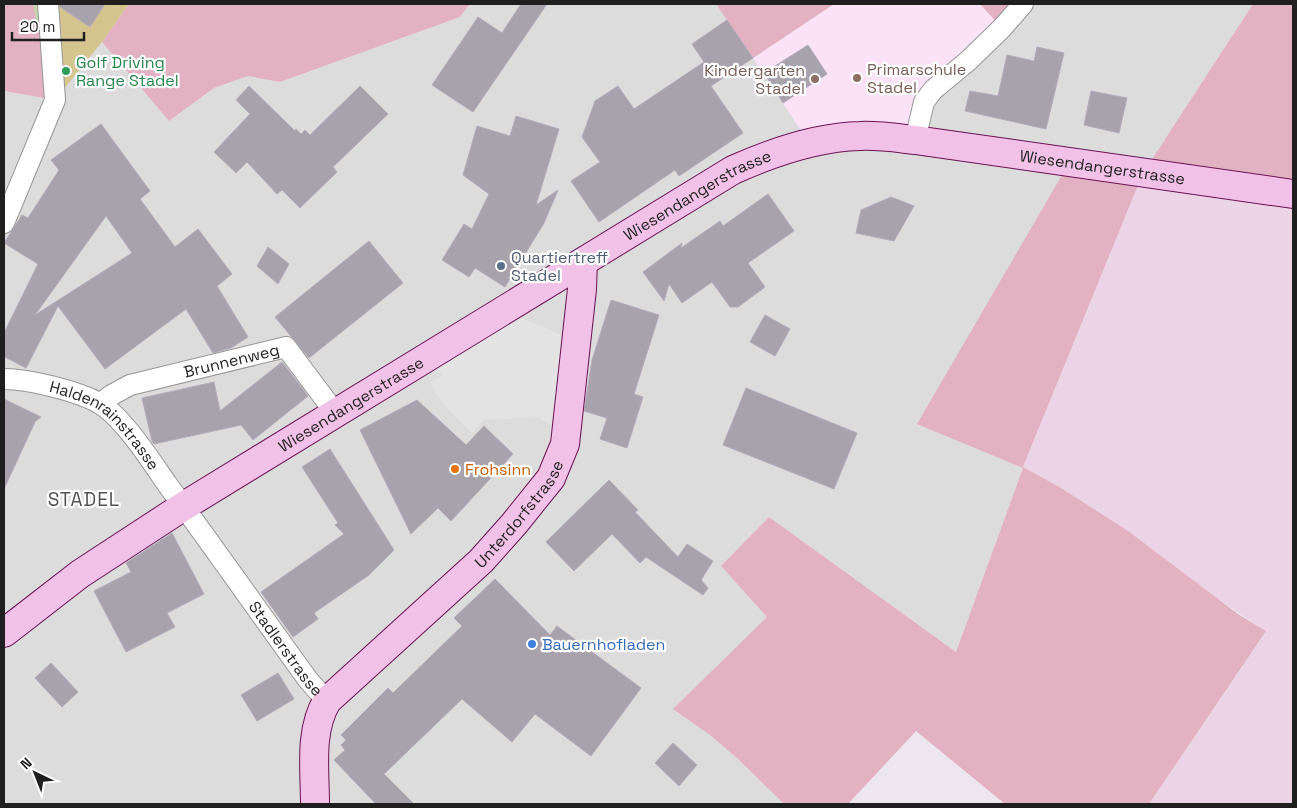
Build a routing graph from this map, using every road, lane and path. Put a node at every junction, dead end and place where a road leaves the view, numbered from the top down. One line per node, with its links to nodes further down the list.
1 (48, 4): 5 (street)
2 (1023, 4): 3 (street)
3 (915, 140): 4 (main road, Wiesendangerstrasse); 6 (main road, Wiesendangerstrasse)
4 (1293, 194)
5 (4, 223)
6 (583, 262): 9 (main road, Wiesendangerstrasse); 12 (main road, Unterdorfstrasse)
7 (4, 379): 8 (street, Haldenrainstrasse)
8 (100, 404): 9 (street, Brunnenweg); 10 (street, Haldenrainstrasse)
9 (336, 414): 10 (main road, Wiesendangerstrasse)
10 (184, 506): 11 (main road, Wiesendangerstrasse); 12 (street, Stadlerstrasse)
11 (4, 633)
12 (327, 701): 13 (main road, Stadlerstrasse)
13 (315, 804)

